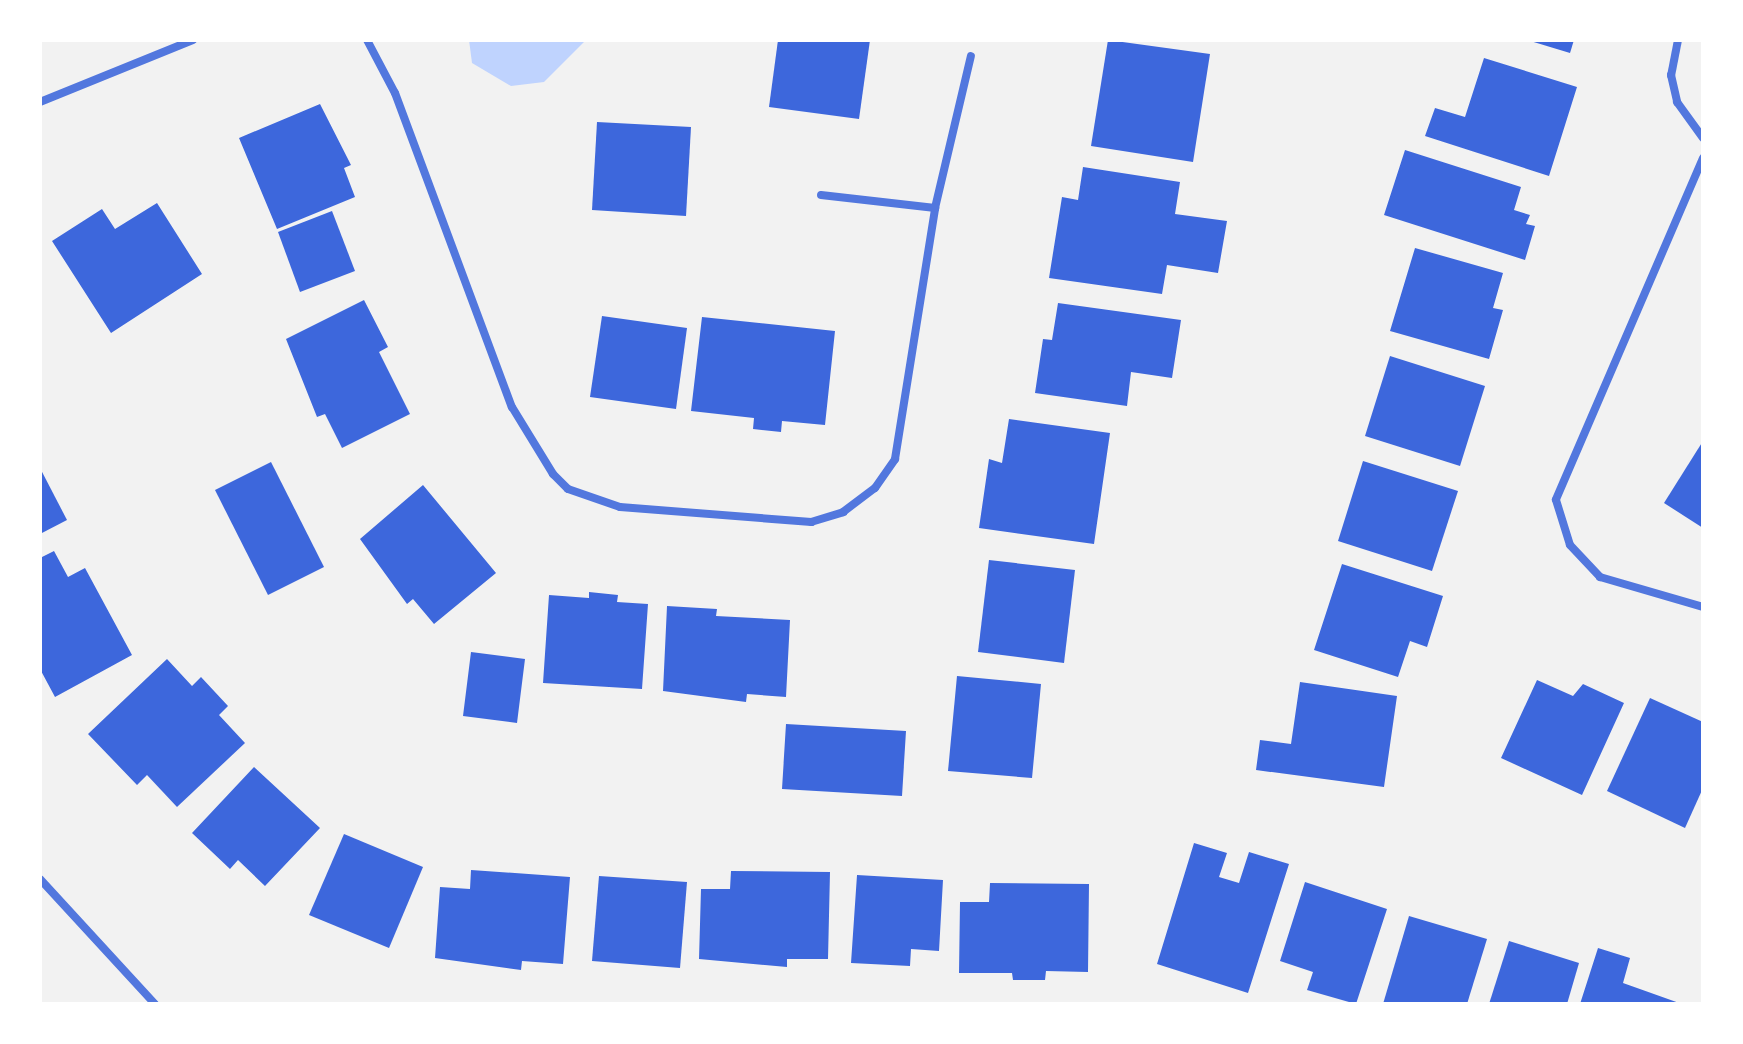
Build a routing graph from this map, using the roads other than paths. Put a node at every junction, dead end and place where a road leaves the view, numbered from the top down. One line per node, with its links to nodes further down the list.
1 (193, 40): 5 (street)
2 (367, 40): 9 (street)
3 (1678, 40): 6 (street)
4 (971, 56): 9 (street)
5 (40, 102)
6 (1703, 138)
7 (1703, 158): 10 (street)
8 (821, 195): 9 (street)
9 (935, 208)
10 (1703, 607)
11 (40, 879): 12 (street)
12 (155, 1004)

